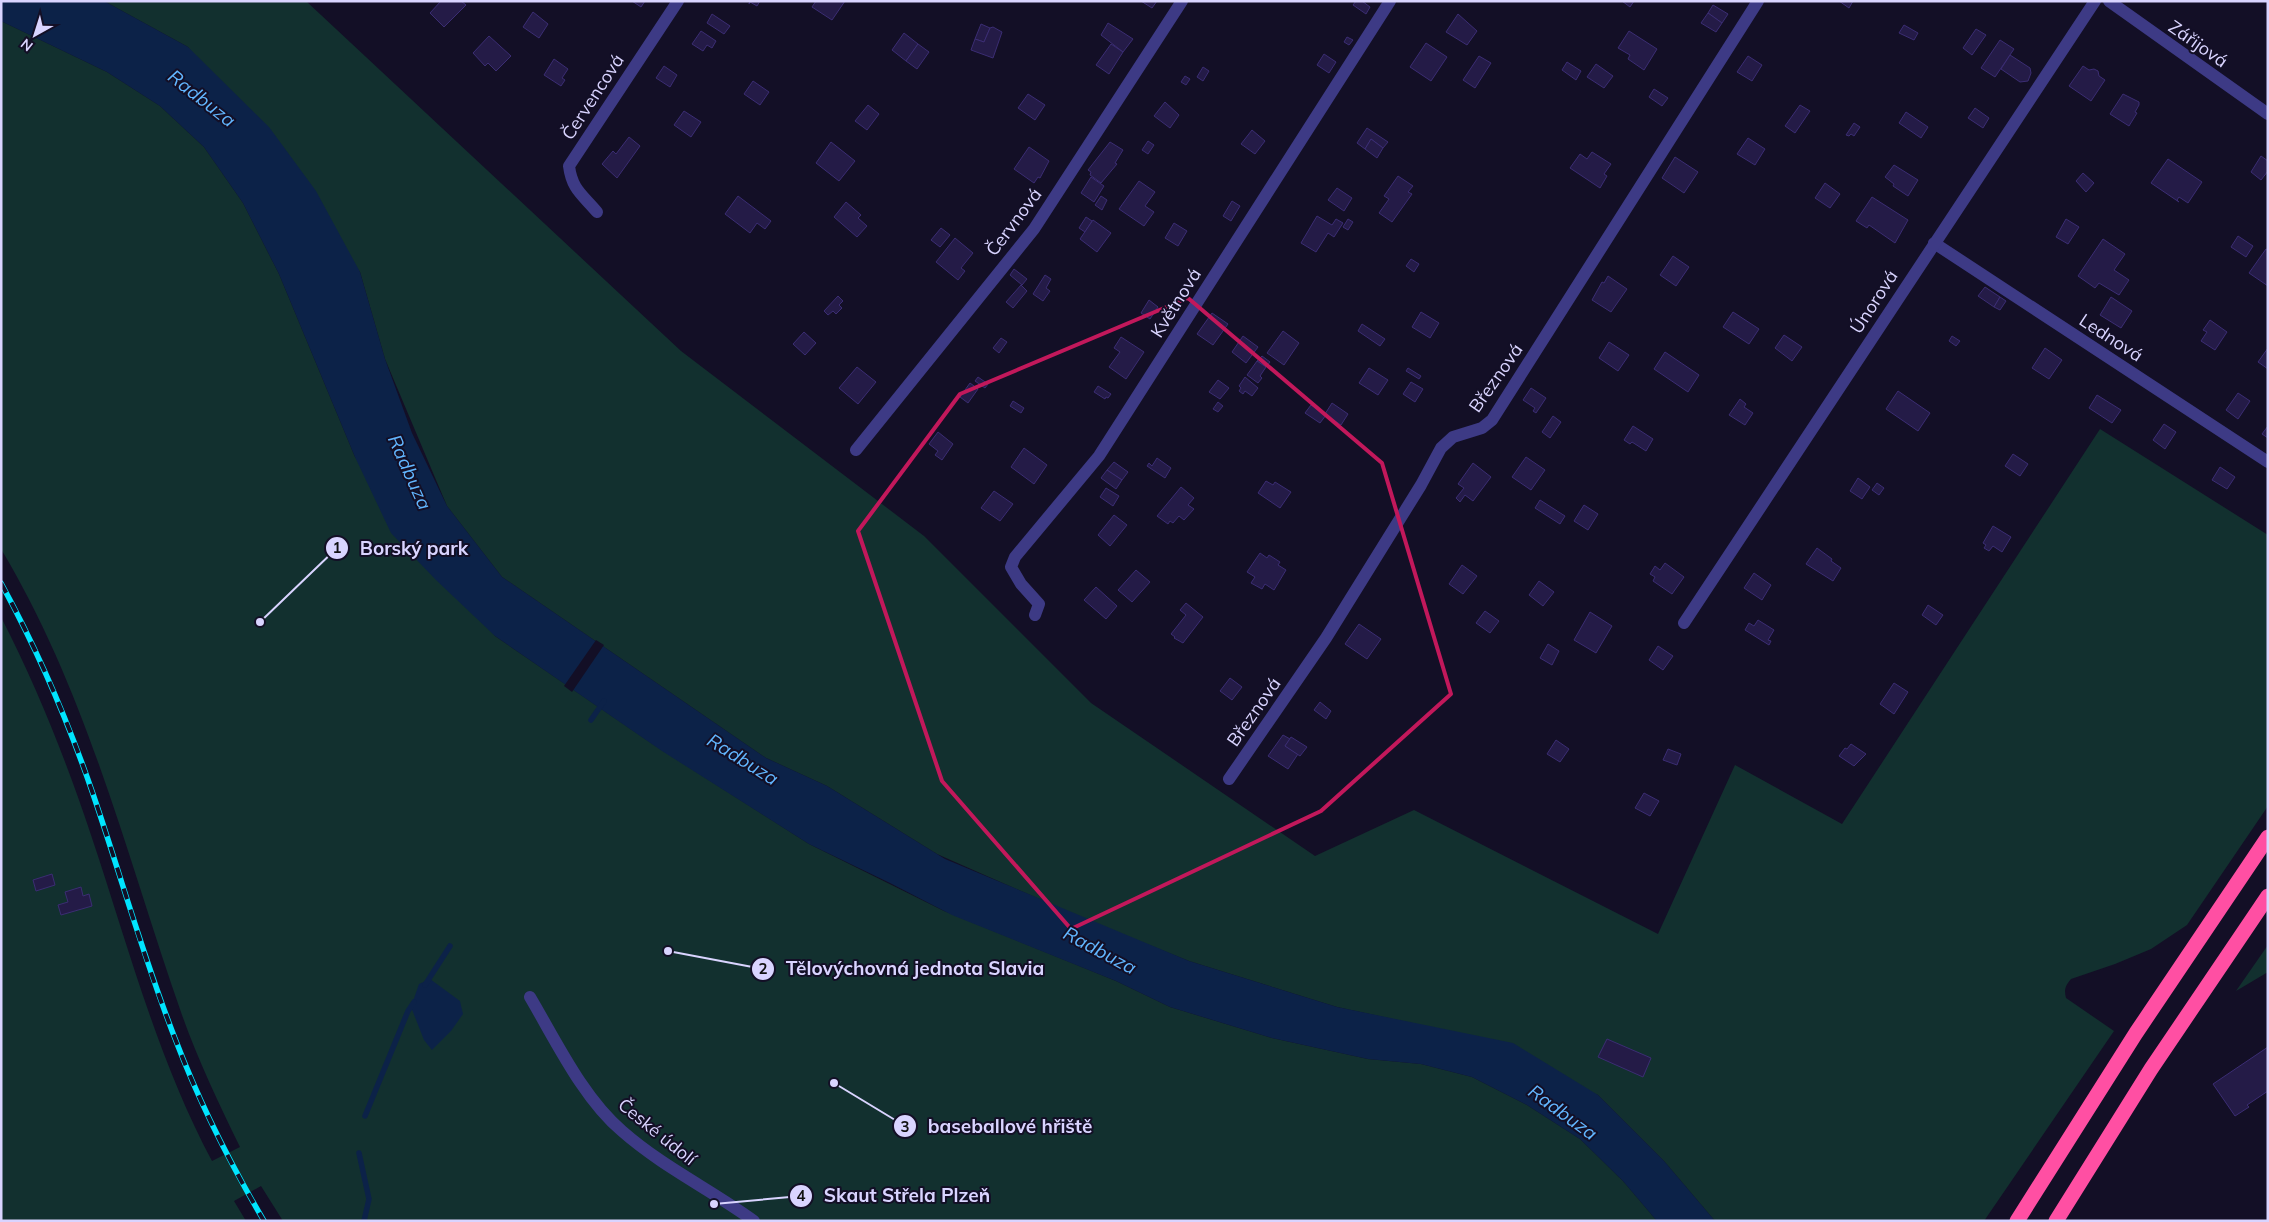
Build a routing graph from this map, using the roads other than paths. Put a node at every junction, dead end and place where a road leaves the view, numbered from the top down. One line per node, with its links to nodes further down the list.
1 (678, 1): 8 (street, Červencová)
2 (1182, 1): 10 (street, Červnová)
3 (1390, 1): 12 (street, Květnová)
4 (1758, 1): 14 (street, Březnová)
5 (2096, 1): 9 (street, Únorová)
6 (2109, 1): 7 (street, Zářijová)
7 (2268, 114)
8 (598, 212)
9 (1934, 243): 11 (street, Lednová); 13 (street, Únorová)
10 (856, 450)
11 (2268, 462)
12 (1035, 615)
13 (1684, 623)
14 (1229, 779)
15 (2268, 837): 19 (highway)
16 (2268, 896): 20 (highway)
17 (530, 997): 18 (street, České údolí)
18 (754, 1221)
19 (2018, 1221)
20 (2056, 1221)

